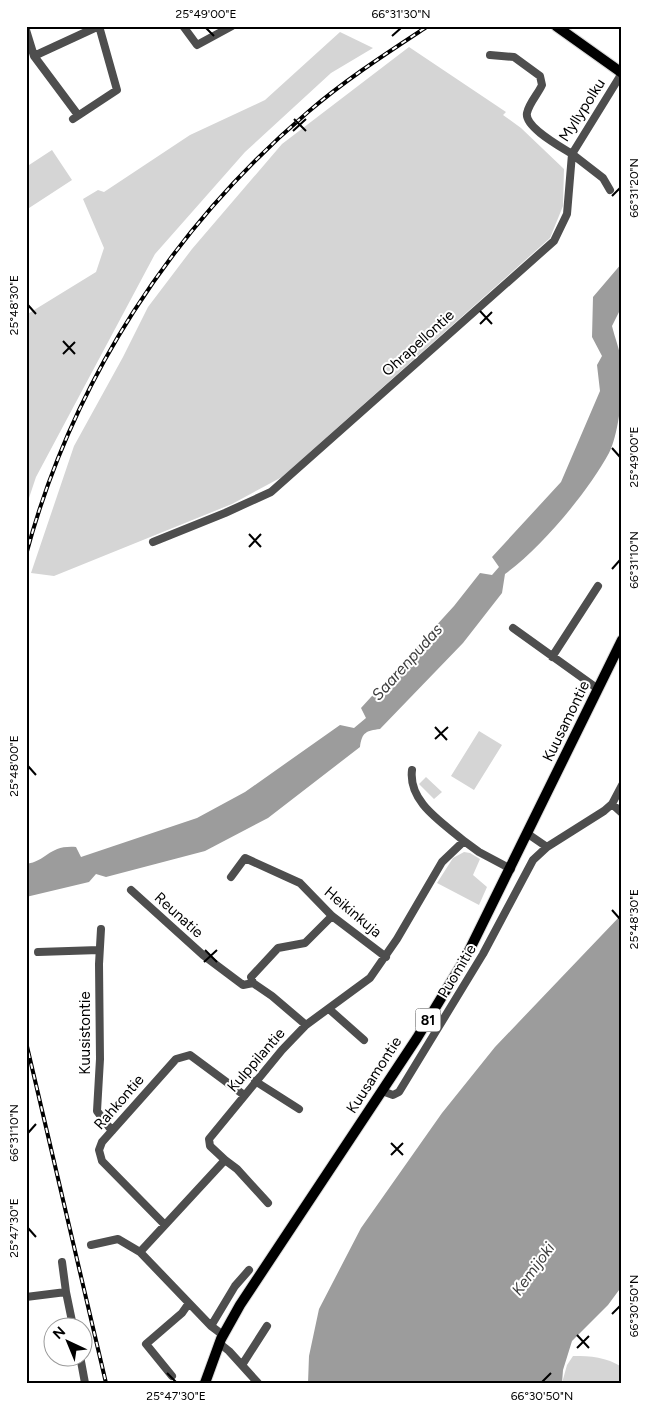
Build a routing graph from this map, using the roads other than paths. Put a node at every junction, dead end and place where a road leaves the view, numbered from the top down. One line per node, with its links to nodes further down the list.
1 (182, 26): 2 (street)
2 (232, 26)
3 (556, 26): 7 (main road)
4 (26, 30): 6 (street)
5 (490, 54): 8 (street, Myllypolku)
6 (34, 56): 6 (street)
7 (622, 73): 8 (street, Myllypolku)
8 (572, 154): 9 (street); 10 (street, Ohrapellontie)
9 (610, 190)
10 (152, 542)
11 (598, 586): 14 (street)
12 (513, 628): 14 (street)
13 (622, 640): 15 (main road, Kuusamontie / 81)
14 (552, 657): 15 (street)
15 (598, 689): 20 (main road, Kuusamontie / 81)
16 (412, 770): 21 (street)
17 (622, 785): 18 (street, Puomitie)
18 (612, 804): 19 (street); 22 (street, Puomitie)
19 (622, 813)
20 (528, 834): 22 (street); 23 (main road, Kuusamontie / 81)
21 (464, 841): 23 (street); 30 (street, Kulppilantie)
22 (547, 847): 36 (street, Puomitie)
23 (511, 869): 36 (main road, Kuusamontie / 81)
24 (231, 877): 26 (street, Heikinkuja)
25 (131, 890): 31 (street, Reunatie)
26 (332, 916): 30 (street, Heikinkuja); 31 (street)
27 (101, 929): 28 (street, Kuusistontie)
28 (100, 950): 29 (street); 39 (street, Kuusistontie)
29 (38, 952)
30 (386, 957): 32 (street, Kulppilantie)
31 (253, 983): 33 (street, Reunatie)
32 (329, 1009): 33 (street, Kulppilantie); 34 (street)
33 (306, 1025): 35 (street, Kulppilantie)
34 (364, 1040)
35 (255, 1081): 37 (street, Kulppilantie); 38 (street)
36 (382, 1091): 53 (main road, Kuusamontie / 81)
37 (244, 1095): 39 (street, Rahkontie); 40 (street, Kulppilantie)
38 (299, 1109)
39 (112, 1131): 42 (street, Rahkontie)
40 (225, 1160): 41 (street); 42 (street)
41 (268, 1203)
42 (165, 1225): 44 (street)
43 (91, 1245): 44 (street)
44 (140, 1252): 49 (street)
45 (62, 1262): 47 (street)
46 (249, 1270): 51 (street)
47 (66, 1292): 48 (street); 50 (street)
48 (26, 1297)
49 (189, 1303): 51 (street); 56 (street)
50 (71, 1316)
51 (211, 1326): 53 (street)
52 (267, 1326): 54 (street)
53 (221, 1339): 54 (street); 58 (main road, Kuusamontie / 81)
54 (242, 1365): 59 (street)
55 (82, 1366): 57 (street)
56 (172, 1376)
57 (85, 1383)
58 (205, 1383)
59 (258, 1383)

